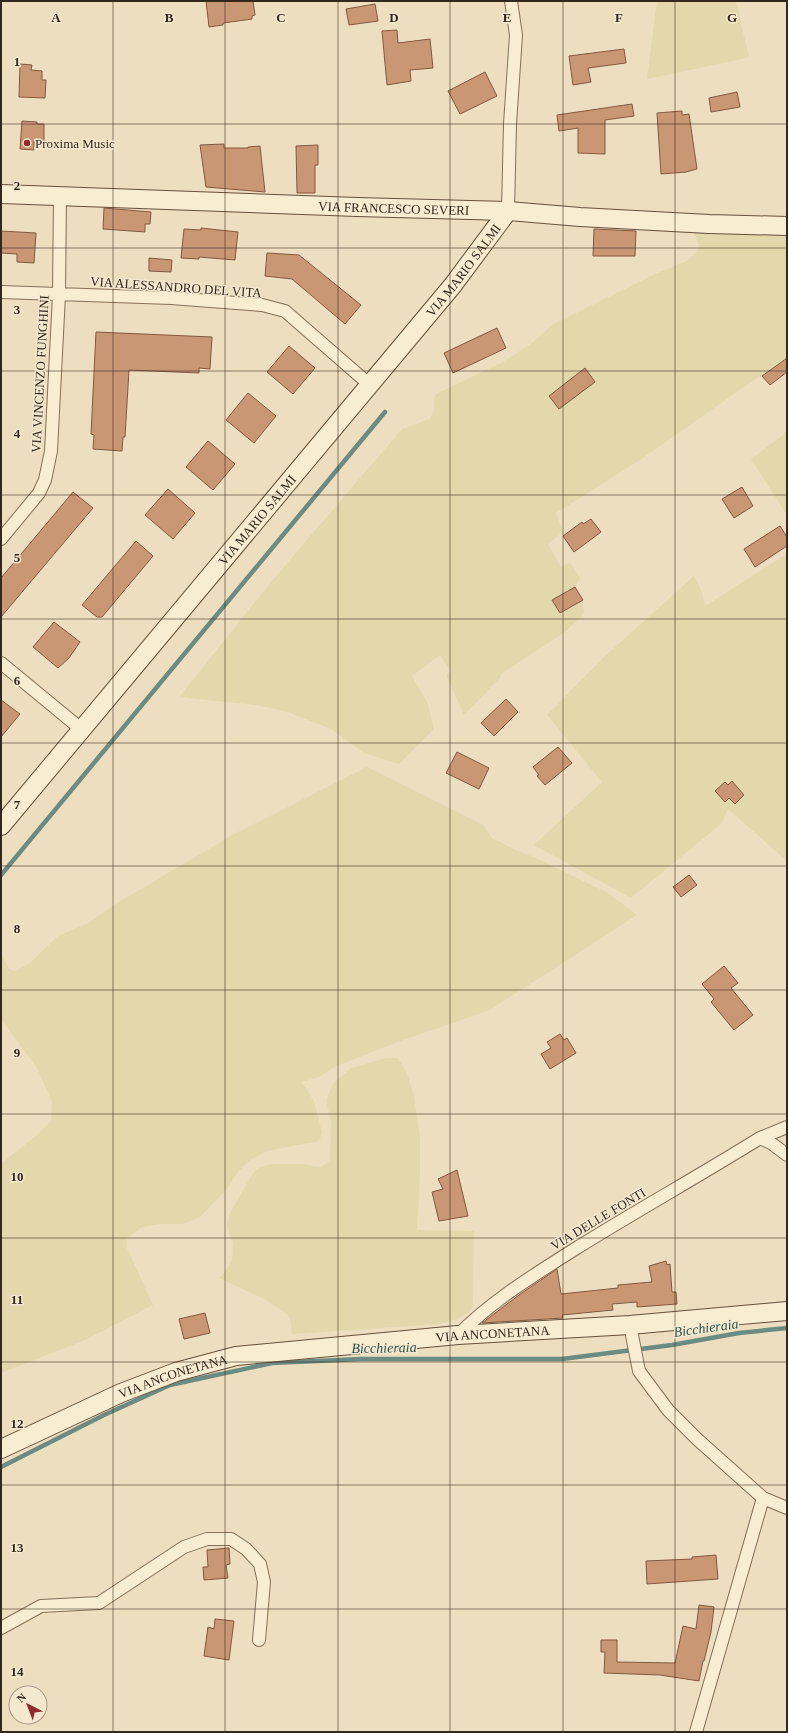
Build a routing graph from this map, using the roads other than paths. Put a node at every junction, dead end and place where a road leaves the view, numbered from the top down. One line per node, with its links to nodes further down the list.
1 (511, 1): 4 (street)
2 (1, 194): 3 (street, VIA FRANCESCO SEVERI)
3 (60, 195): 4 (street, VIA FRANCESCO SEVERI); 7 (street, VIA VINCENZO FUNGHINI)
4 (508, 211): 5 (street, VIA FRANCESCO SEVERI); 8 (street, VIA MARIO SALMI)
5 (787, 226)
6 (1, 292): 7 (street, VIA ALESSANDRO DEL VITA)
7 (58, 295): 8 (street, VIA ALESSANDRO DEL VITA); 9 (street, VIA VINCENZO FUNGHINI)
8 (370, 385): 11 (street, VIA MARIO SALMI)
9 (1, 539)
10 (1, 663): 11 (street)
11 (81, 729): 12 (street, VIA MARIO SALMI)
12 (1, 826)
13 (787, 1127): 14 (street, VIA DELLE FONTI)
14 (760, 1138): 15 (street); 18 (street, VIA DELLE FONTI)
15 (787, 1156)
16 (787, 1311): 17 (street, VIA ANCONETANA)
17 (632, 1331): 18 (street, VIA ANCONETANA); 20 (street)
18 (458, 1335): 19 (street, VIA ANCONETANA)
19 (1, 1449)
20 (763, 1498): 21 (street); 24 (street)
21 (787, 1508)
22 (1, 1628): 23 (street)
23 (259, 1640)
24 (696, 1732)

